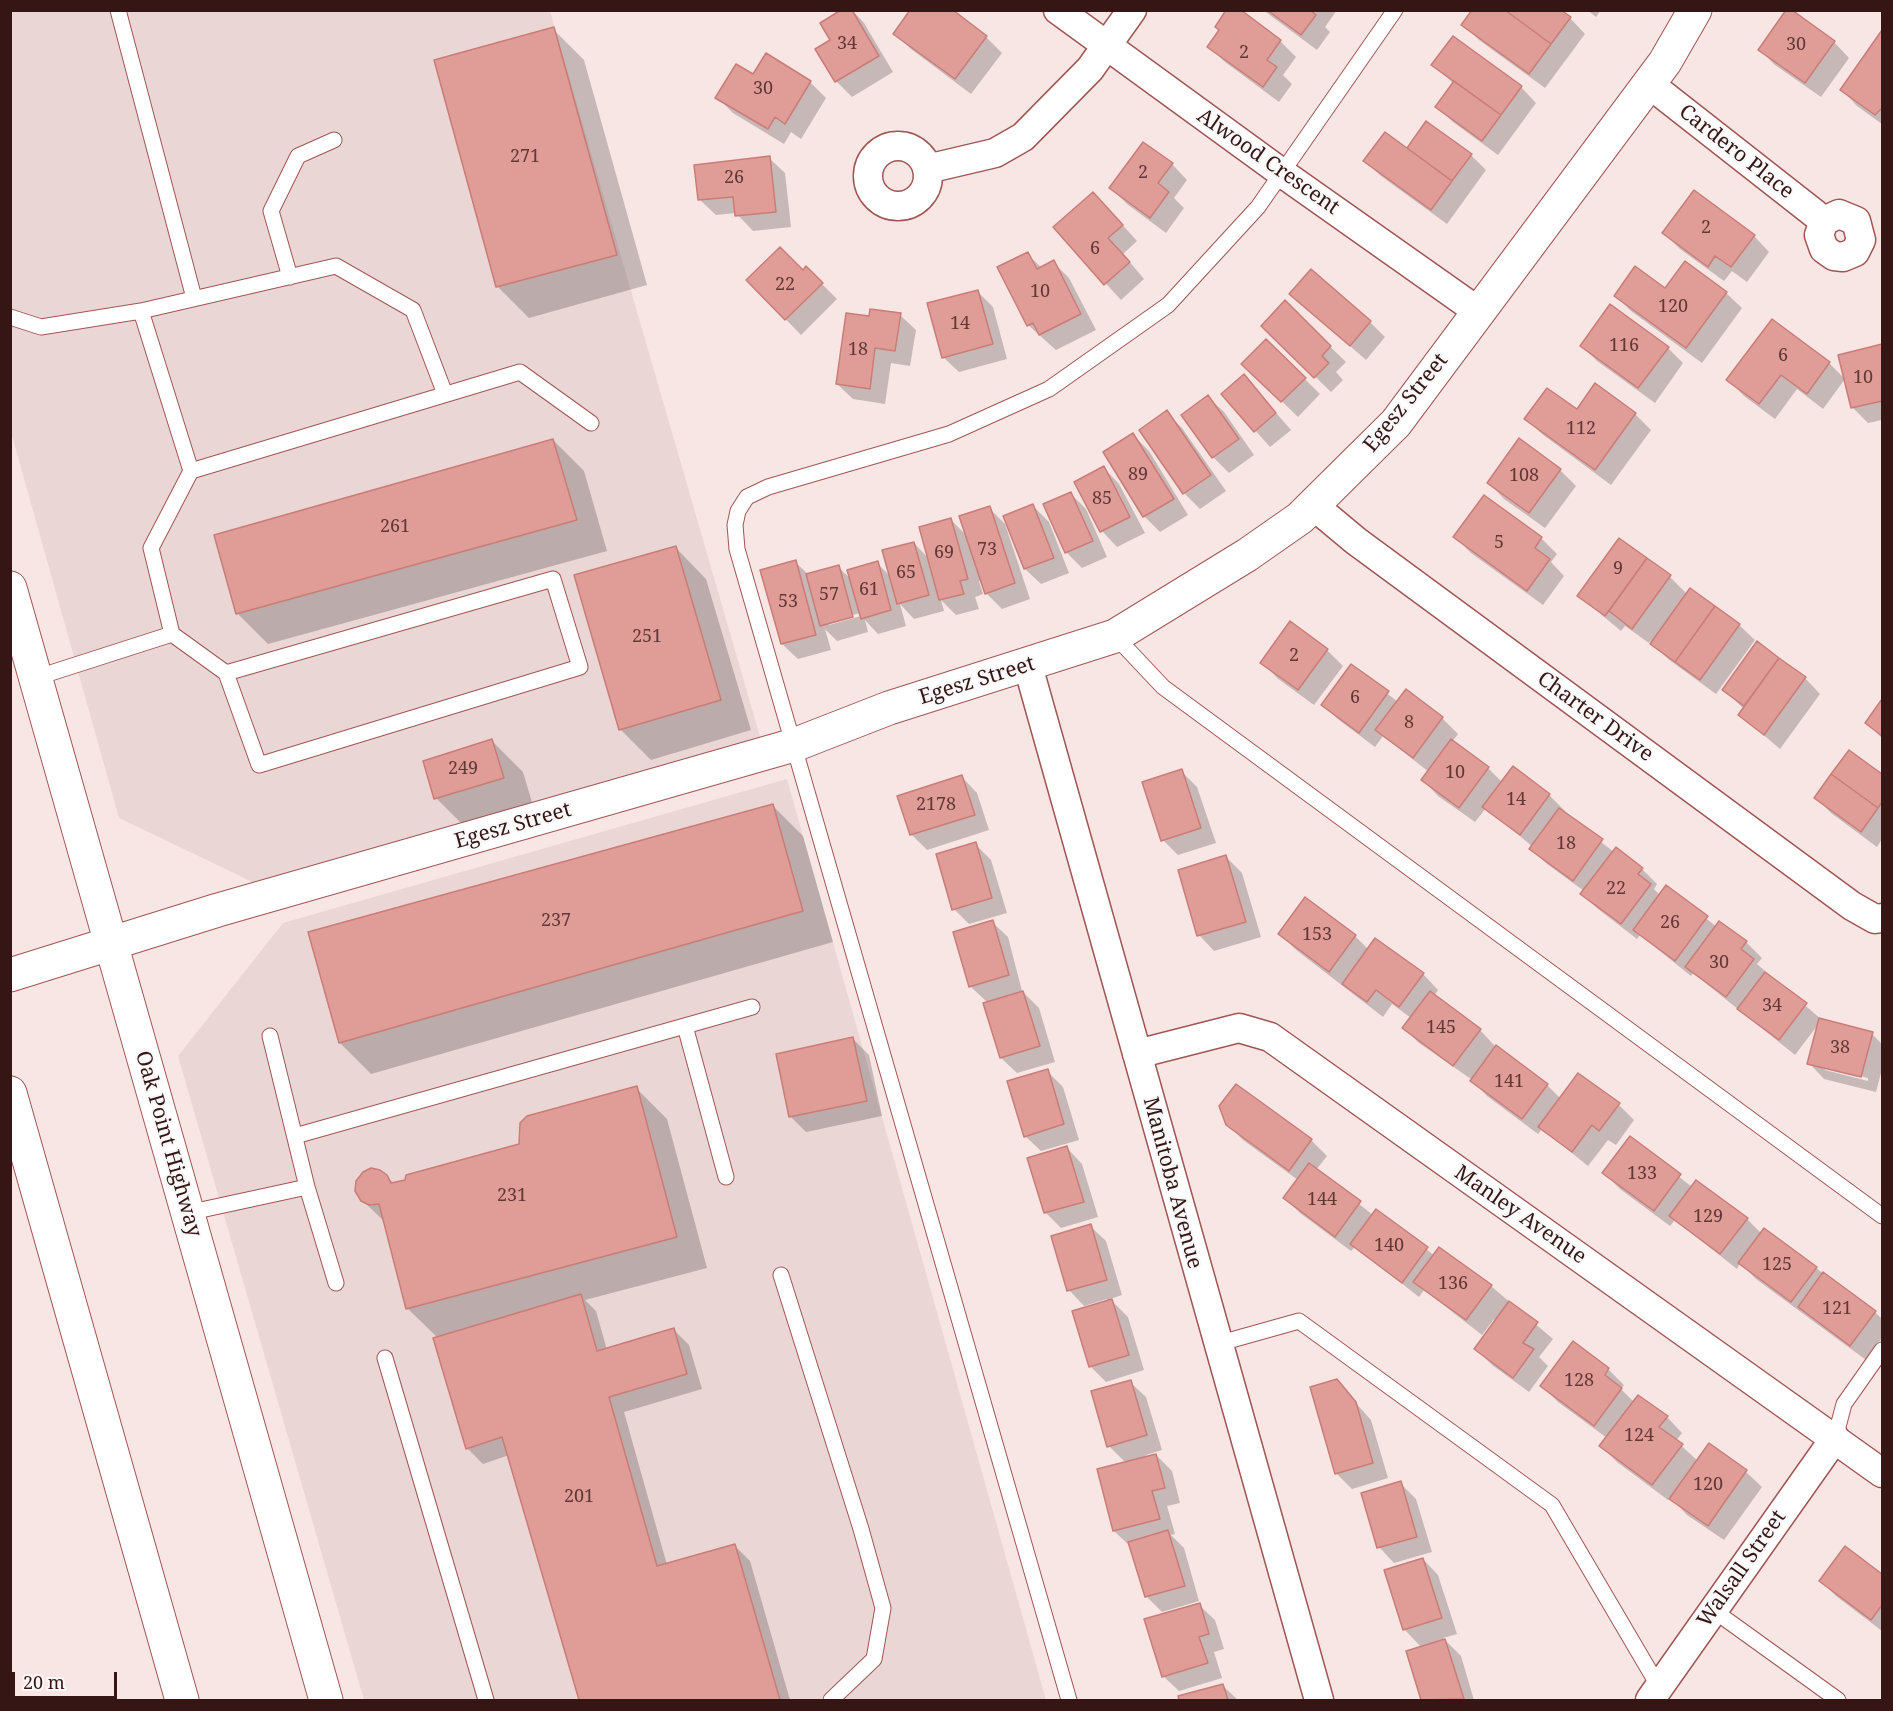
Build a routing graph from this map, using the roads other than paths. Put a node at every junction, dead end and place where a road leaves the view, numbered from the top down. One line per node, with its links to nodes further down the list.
1 (118, 10): 13 (lane)
2 (1058, 10): 6 (street, Alwood Crescent)
3 (1132, 10): 6 (street)
4 (1395, 10): 10 (lane)
5 (1695, 10): 7 (street, Egesz Street)
6 (1107, 46): 9 (street); 10 (street, Alwood Crescent)
7 (1648, 83): 11 (street, Cardero Place); 15 (street, Egesz Street)
8 (334, 140): 12 (lane)
9 (927, 169)
10 (1282, 173): 15 (street, Alwood Crescent); 27 (lane)
11 (1824, 221)
12 (290, 277): 13 (lane); 17 (lane)
13 (194, 298): 14 (lane)
14 (141, 311): 16 (lane); 19 (lane)
15 (1479, 312): 20 (street, Egesz Street)
16 (10, 317)
17 (445, 394): 18 (lane); 19 (lane)
18 (591, 423)
19 (191, 471): 22 (lane)
20 (1314, 506): 23 (street, Egesz Street); 28 (street, Charter Drive)
21 (10, 588): 26 (street, Oak Point Highway)
22 (172, 634): 25 (lane); 26 (lane)
23 (1115, 636): 24 (street, Egesz Street); 40 (lane)
24 (1028, 666): 27 (street, Egesz Street); 34 (street, Manitoba Avenue)
25 (226, 673): 25 (lane)
26 (34, 678): 29 (street, Oak Point Highway)
27 (794, 745): 29 (street, Egesz Street); 54 (lane)
28 (1882, 918)
29 (113, 945): 30 (street, Egesz Street); 39 (street, Oak Point Highway)
30 (10, 975)
31 (752, 1007): 32 (lane)
32 (685, 1026): 36 (lane); 37 (lane)
33 (270, 1036): 36 (lane)
34 (1137, 1054): 43 (street, Manitoba Avenue); 46 (street, Manley Avenue)
35 (10, 1094): 50 (street)
36 (295, 1136): 38 (lane)
37 (726, 1177)
38 (307, 1187): 39 (lane); 42 (lane)
39 (187, 1213): 51 (street, Oak Point Highway)
40 (1882, 1216)
41 (781, 1275): 53 (lane)
42 (336, 1283)
43 (1217, 1344): 49 (lane); 55 (street, Manitoba Avenue)
44 (1882, 1350): 46 (lane)
45 (385, 1358): 52 (lane)
46 (1834, 1438): 47 (street, Manley Avenue); 48 (street, Walsall Street)
47 (1882, 1473)
48 (1713, 1610): 49 (street, Walsall Street); 56 (lane)
49 (1655, 1694)
50 (182, 1701)
51 (326, 1701)
52 (486, 1701)
53 (831, 1701)
54 (1069, 1701)
55 (1319, 1701)
56 (1838, 1701)

